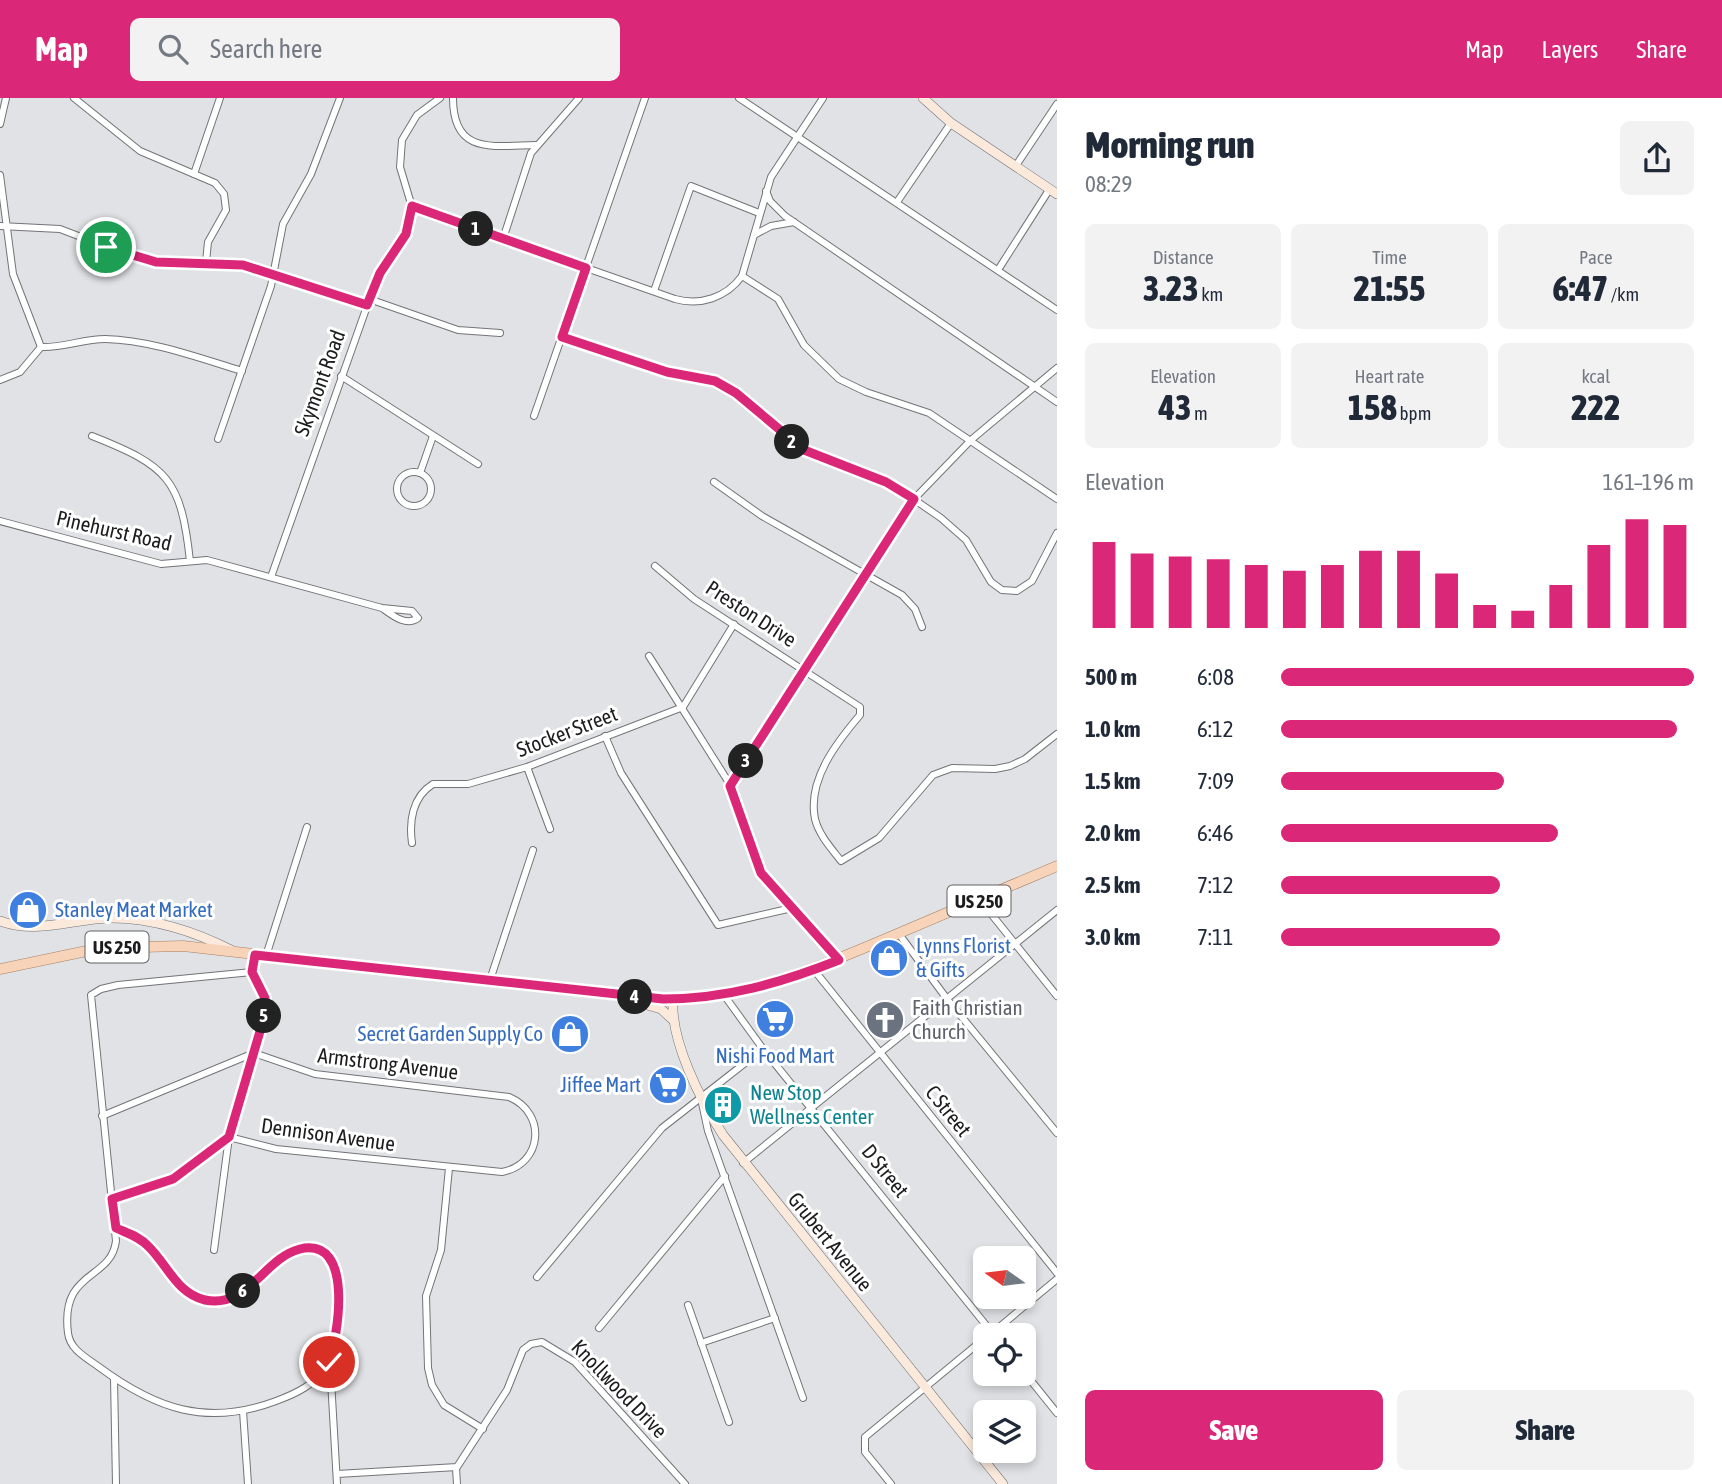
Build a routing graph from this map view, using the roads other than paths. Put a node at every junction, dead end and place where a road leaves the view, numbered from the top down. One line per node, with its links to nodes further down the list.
1 (6, 98): 14 (street)
2 (74, 98): 18 (street)
3 (220, 98): 18 (street)
4 (340, 98): 32 (street)
5 (440, 98): 23 (street)
6 (453, 98): 16 (street)
7 (579, 98): 16 (street)
8 (645, 98): 30 (street)
9 (739, 98): 15 (street)
10 (823, 98): 15 (street)
11 (923, 98): 13 (street)
12 (1057, 104): 17 (street)
13 (951, 123): 17 (street); 22 (street)
14 (0, 124)
15 (798, 136): 20 (street); 22 (street)
16 (536, 145): 28 (street)
17 (1015, 167): 21 (street)
18 (194, 174): 29 (street)
19 (0, 175): 26 (street)
20 (766, 189): 24 (street); 25 (street)
21 (1053, 192): 31 (street)
22 (897, 202): 31 (street)
23 (412, 206): 28 (street); 35 (street, Skymont Road)
24 (759, 213): 27 (street); 34 (street)
25 (794, 222): 27 (street); 44 (street)
26 (2, 226): 29 (street); 39 (street)
27 (753, 235): 33 (street)
28 (503, 239): 30 (street)
29 (206, 262): 32 (street)
30 (586, 268): 34 (street); 38 (street)
31 (998, 270): 36 (street)
32 (273, 275): 35 (street); 41 (street)
33 (742, 276): 34 (street); 50 (street)
34 (654, 292)
35 (368, 302): 37 (street); 42 (street, Skymont Road)
36 (1057, 310)
37 (500, 333)
38 (562, 337): 46 (street); 54 (street)
39 (41, 347): 41 (street); 43 (street)
40 (1057, 368): 44 (street)
41 (242, 371): 49 (street)
42 (341, 376): 48 (street); 61 (street, Skymont Road)
43 (0, 380)
44 (1035, 386): 45 (street); 50 (street)
45 (1057, 402)
46 (534, 416)
47 (92, 436): 58 (street)
48 (433, 436): 51 (street); 52 (street)
49 (218, 439)
50 (971, 440): 54 (street); 55 (street)
51 (478, 464)
52 (420, 473): 52 (street)
53 (714, 482): 60 (street)
54 (914, 499): 57 (street); 60 (street)
55 (1057, 499)
56 (0, 521): 58 (street, Pinehurst Road)
57 (1057, 533)
58 (190, 561): 61 (street, Pinehurst Road)
59 (655, 566): 63 (street, Preston Drive)
60 (867, 573): 64 (street); 66 (street)
61 (271, 577): 62 (street, Pinehurst Road)
62 (382, 608): 62 (street, Pinehurst Road)
63 (734, 624): 66 (street, Preston Drive); 67 (street)
64 (922, 627)
65 (649, 656): 67 (street)
66 (805, 670): 68 (street, Preston Drive); 71 (street)
67 (683, 707): 69 (street, Stocker Street); 71 (street)
68 (1057, 734)
69 (605, 736): 70 (street, Stocker Street); 78 (street)
70 (527, 767): 73 (street); 74 (street, Stocker Street)
71 (730, 786): 78 (street)
72 (307, 827): 86 (street)
73 (550, 829)
74 (412, 843)
75 (533, 850): 91 (street)
76 (1057, 866): 77 (main road, US 250)
77 (980, 901): 82 (main road, US 250); 83 (street)
78 (792, 908): 87 (street)
79 (1057, 910): 83 (street)
80 (0, 921): 81 (street)
81 (184, 931): 84 (street); 85 (street)
82 (899, 934): 87 (main road, US 250); 96 (street)
83 (1015, 944): 94 (street); 96 (street)
84 (183, 946): 85 (main road, US 250); 88 (main road, US 250)
85 (236, 952): 86 (main road, US 250)
86 (260, 956): 90 (street); 91 (main road, US 250)
87 (839, 960): 89 (main road, US 250)
88 (0, 969)
89 (814, 970): 93 (main road, US 250); 100 (street, C Street)
90 (252, 972): 99 (street); 103 (street)
91 (490, 980): 92 (main road, US 250)
92 (618, 995): 95 (main road, US 250); 97 (street)
93 (724, 995): 95 (main road, US 250); 98 (street, D Street)
94 (1057, 996)
95 (673, 999): 97 (street, Grubert Avenue)
96 (947, 999): 100 (street); 104 (street)
97 (674, 1021): 101 (street, Grubert Avenue)
98 (763, 1048): 101 (street); 102 (street, D Street)
99 (254, 1053): 103 (street); 105 (street, Armstrong Avenue); 106 (street)
100 (880, 1054): 102 (street); 113 (street, C Street)
101 (702, 1097): 107 (street, Grubert Avenue); 109 (street); 114 (street)
102 (812, 1109): 107 (street); 118 (street, D Street)
103 (102, 1116): 110 (street)
104 (1057, 1133)
105 (536, 1136): 108 (street, Dennison Avenue)
106 (229, 1137): 108 (street, Dennison Avenue); 110 (street, Dennison Avenue); 112 (street)
107 (743, 1163): 126 (street, Grubert Avenue)
108 (449, 1168): 131 (street)
109 (725, 1176): 117 (street); 120 (street)
110 (112, 1199): 111 (street)
111 (116, 1228): 123 (street); 124 (street)
112 (214, 1250)
113 (1057, 1273)
114 (537, 1277)
115 (1057, 1279): 119 (street)
116 (688, 1305): 121 (street)
117 (775, 1318): 121 (street); 127 (street)
118 (981, 1323)
119 (1004, 1323)
120 (599, 1328)
121 (701, 1343): 130 (street)
122 (973, 1349): 126 (street)
123 (326, 1368): 128 (street); 133 (street)
124 (114, 1378): 128 (street); 134 (street)
125 (1035, 1386): 129 (street)
126 (925, 1388): 139 (street); 140 (street, Grubert Avenue)
127 (803, 1398)
128 (243, 1411): 135 (street)
129 (1057, 1413)
130 (729, 1422)
131 (483, 1429): 132 (street, Knollwood Drive); 138 (street, Knollwood Drive)
132 (456, 1468): 133 (street); 137 (street)
133 (337, 1474): 136 (street)
134 (116, 1484)
135 (248, 1484)
136 (337, 1484)
137 (457, 1484)
138 (685, 1484)
139 (891, 1484)
140 (1003, 1484)

